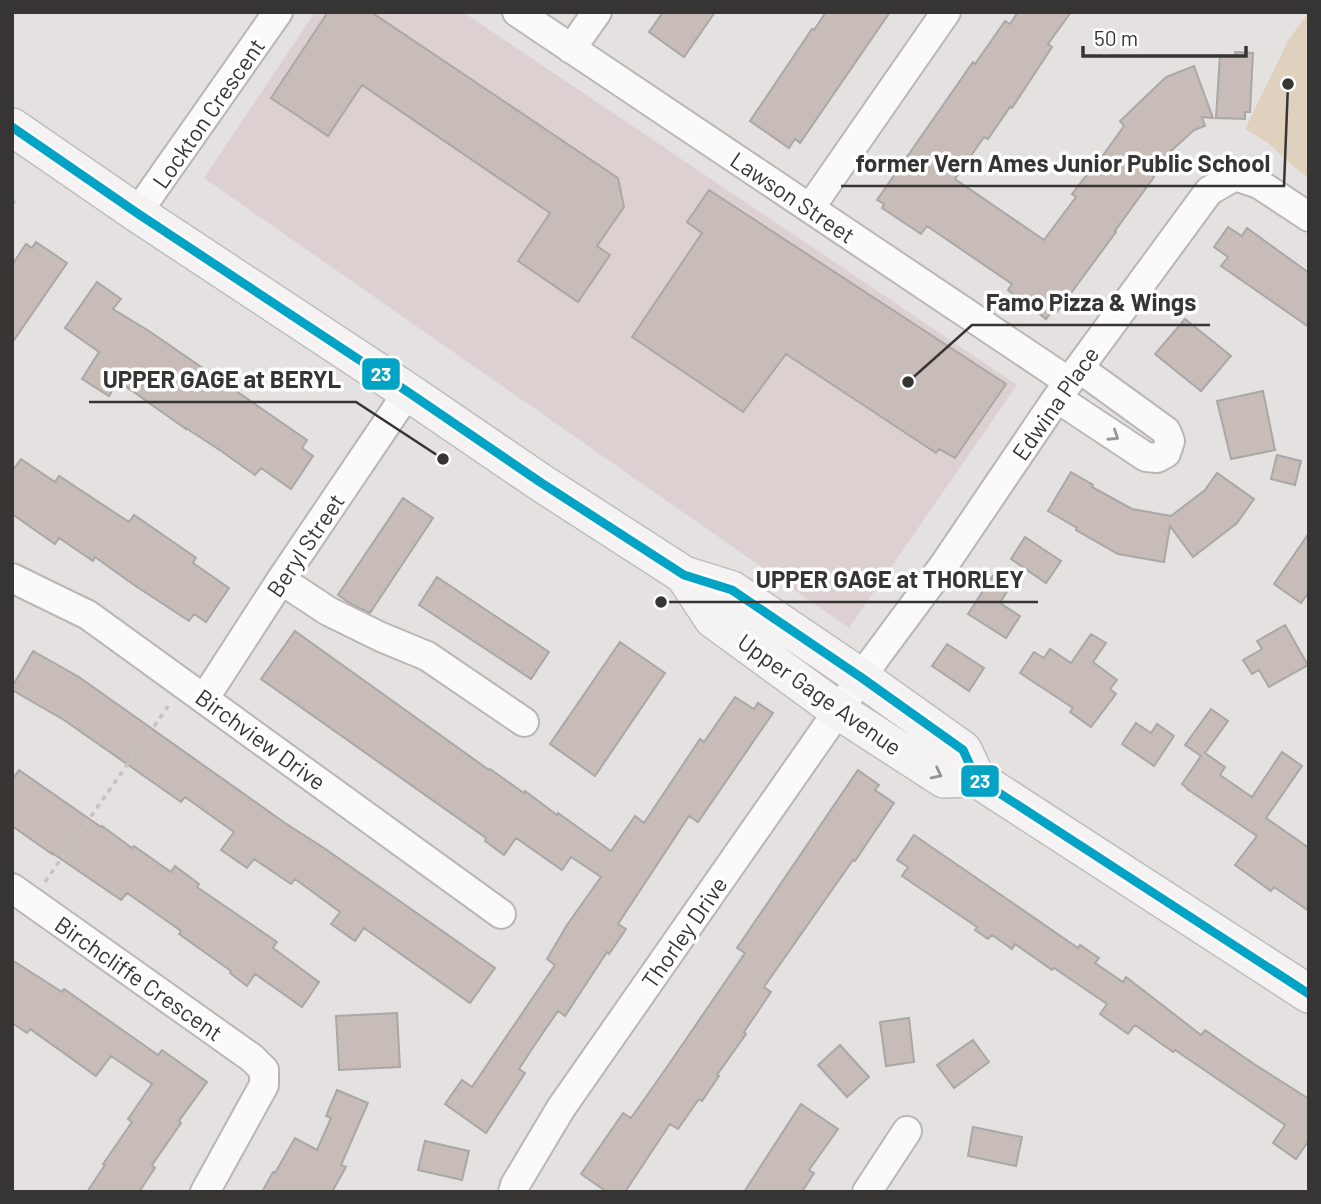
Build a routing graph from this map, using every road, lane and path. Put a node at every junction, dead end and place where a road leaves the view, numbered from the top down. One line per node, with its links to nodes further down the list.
1 (278, 12): 10 (street, Lockton Crescent)
2 (517, 12): 5 (street, Lawson Street)
3 (597, 12): 5 (street)
4 (946, 12): 9 (street)
5 (571, 50): 9 (street, Lawson Street)
6 (12, 127): 10 (main road, Upper Gage Avenue)
7 (16, 199): 8 (path)
8 (12, 205)
9 (810, 208): 12 (street, Lawson Street)
10 (137, 213): 13 (main road, Upper Gage Avenue)
11 (1309, 217): 12 (street, Edwina Place)
12 (1068, 383): 17 (street, Edwina Place)
13 (408, 392): 14 (main road, Upper Gage Avenue); 16 (street, Beryl Street)
14 (684, 575): 17 (main road, Upper Gage Avenue); 19 (main road, Upper Gage Avenue)
15 (12, 578): 18 (street, Birchview Drive)
16 (281, 580): 18 (street, Beryl Street); 20 (street)
17 (862, 678): 19 (street, Thorley Drive); 21 (main road, Upper Gage Avenue)
18 (194, 692): 22 (path); 23 (street, Birchview Drive)
19 (839, 711): 21 (main road, Upper Gage Avenue, one-way to 21); 27 (street, Thorley Drive)
20 (524, 722)
21 (976, 778): 24 (main road, Upper Gage Avenue)
22 (22, 895): 26 (street, Birchcliffe Crescent)
23 (501, 914)
24 (1309, 994)
25 (907, 1131): 28 (street)
26 (205, 1192)
27 (513, 1192)
28 (867, 1192)

